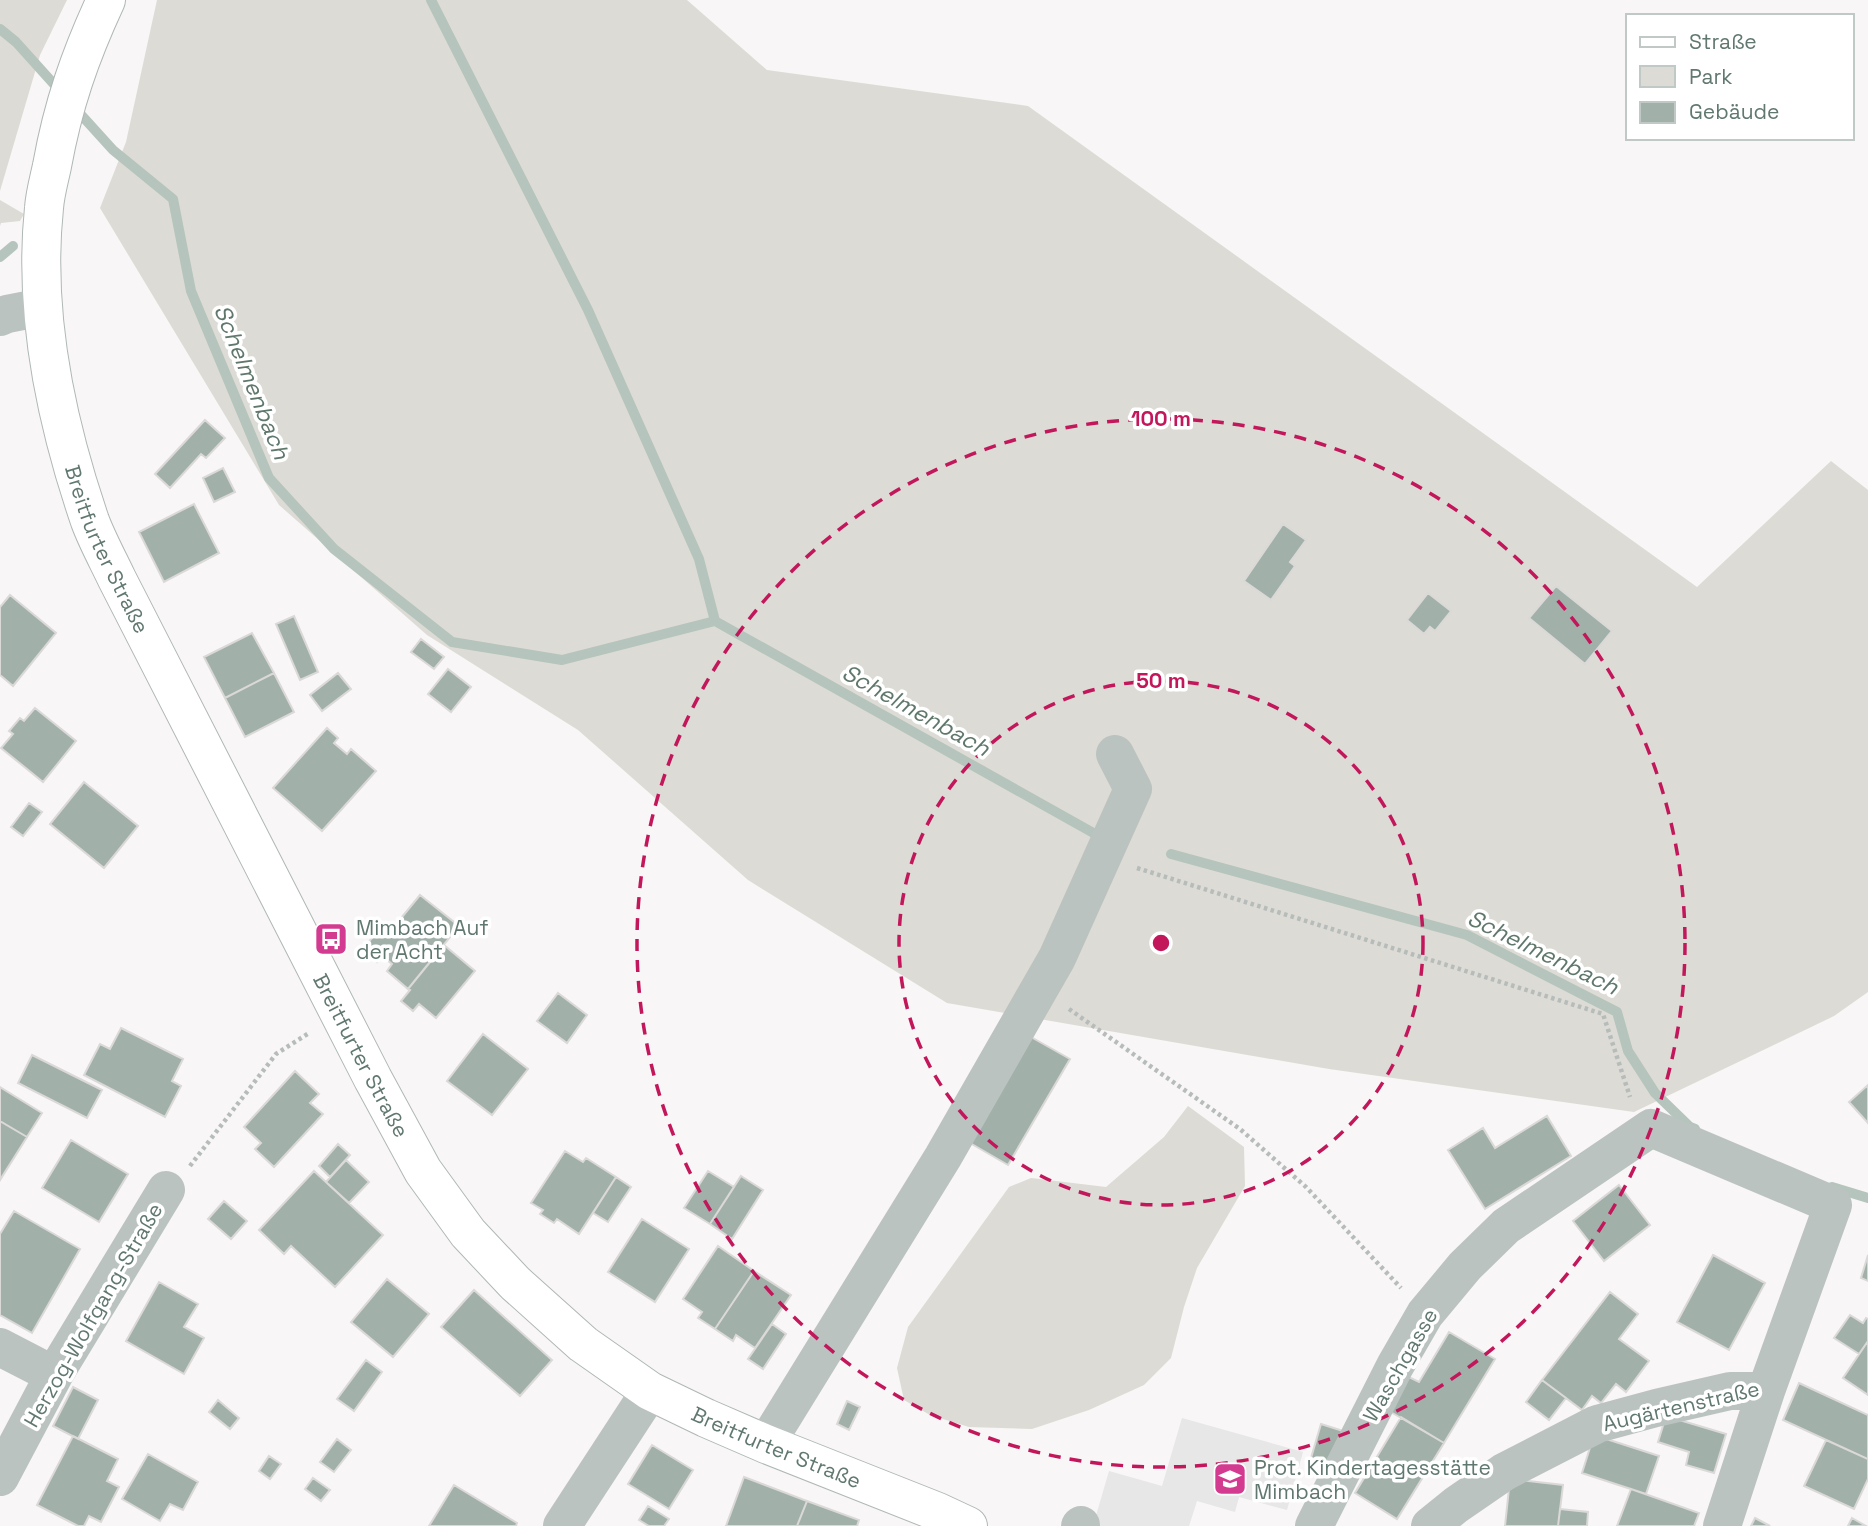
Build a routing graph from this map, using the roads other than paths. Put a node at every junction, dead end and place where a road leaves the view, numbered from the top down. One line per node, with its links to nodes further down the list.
1 (106, 0): 2 (main road, Breitfurter Straße)
2 (43, 307): 3 (street); 9 (main road, Breitfurter Straße)
3 (0, 317)
4 (1115, 754): 11 (street)
5 (166, 1190): 8 (street, Herzog-Wolfgang-Straße)
6 (1833, 1205): 10 (street, Augärtenstraße); 15 (street, Waschgasse)
7 (0, 1347): 8 (street)
8 (54, 1375): 12 (street, Herzog-Wolfgang-Straße)
9 (650, 1391): 11 (main road, Breitfurter Straße); 13 (street)
10 (1766, 1391): 16 (street, Augärtenstraße); 17 (street)
11 (766, 1444): 14 (main road, Breitfurter Straße)
12 (0, 1477)
13 (562, 1526)
14 (968, 1526)
15 (1314, 1526)
16 (1430, 1526)
17 (1722, 1526)

